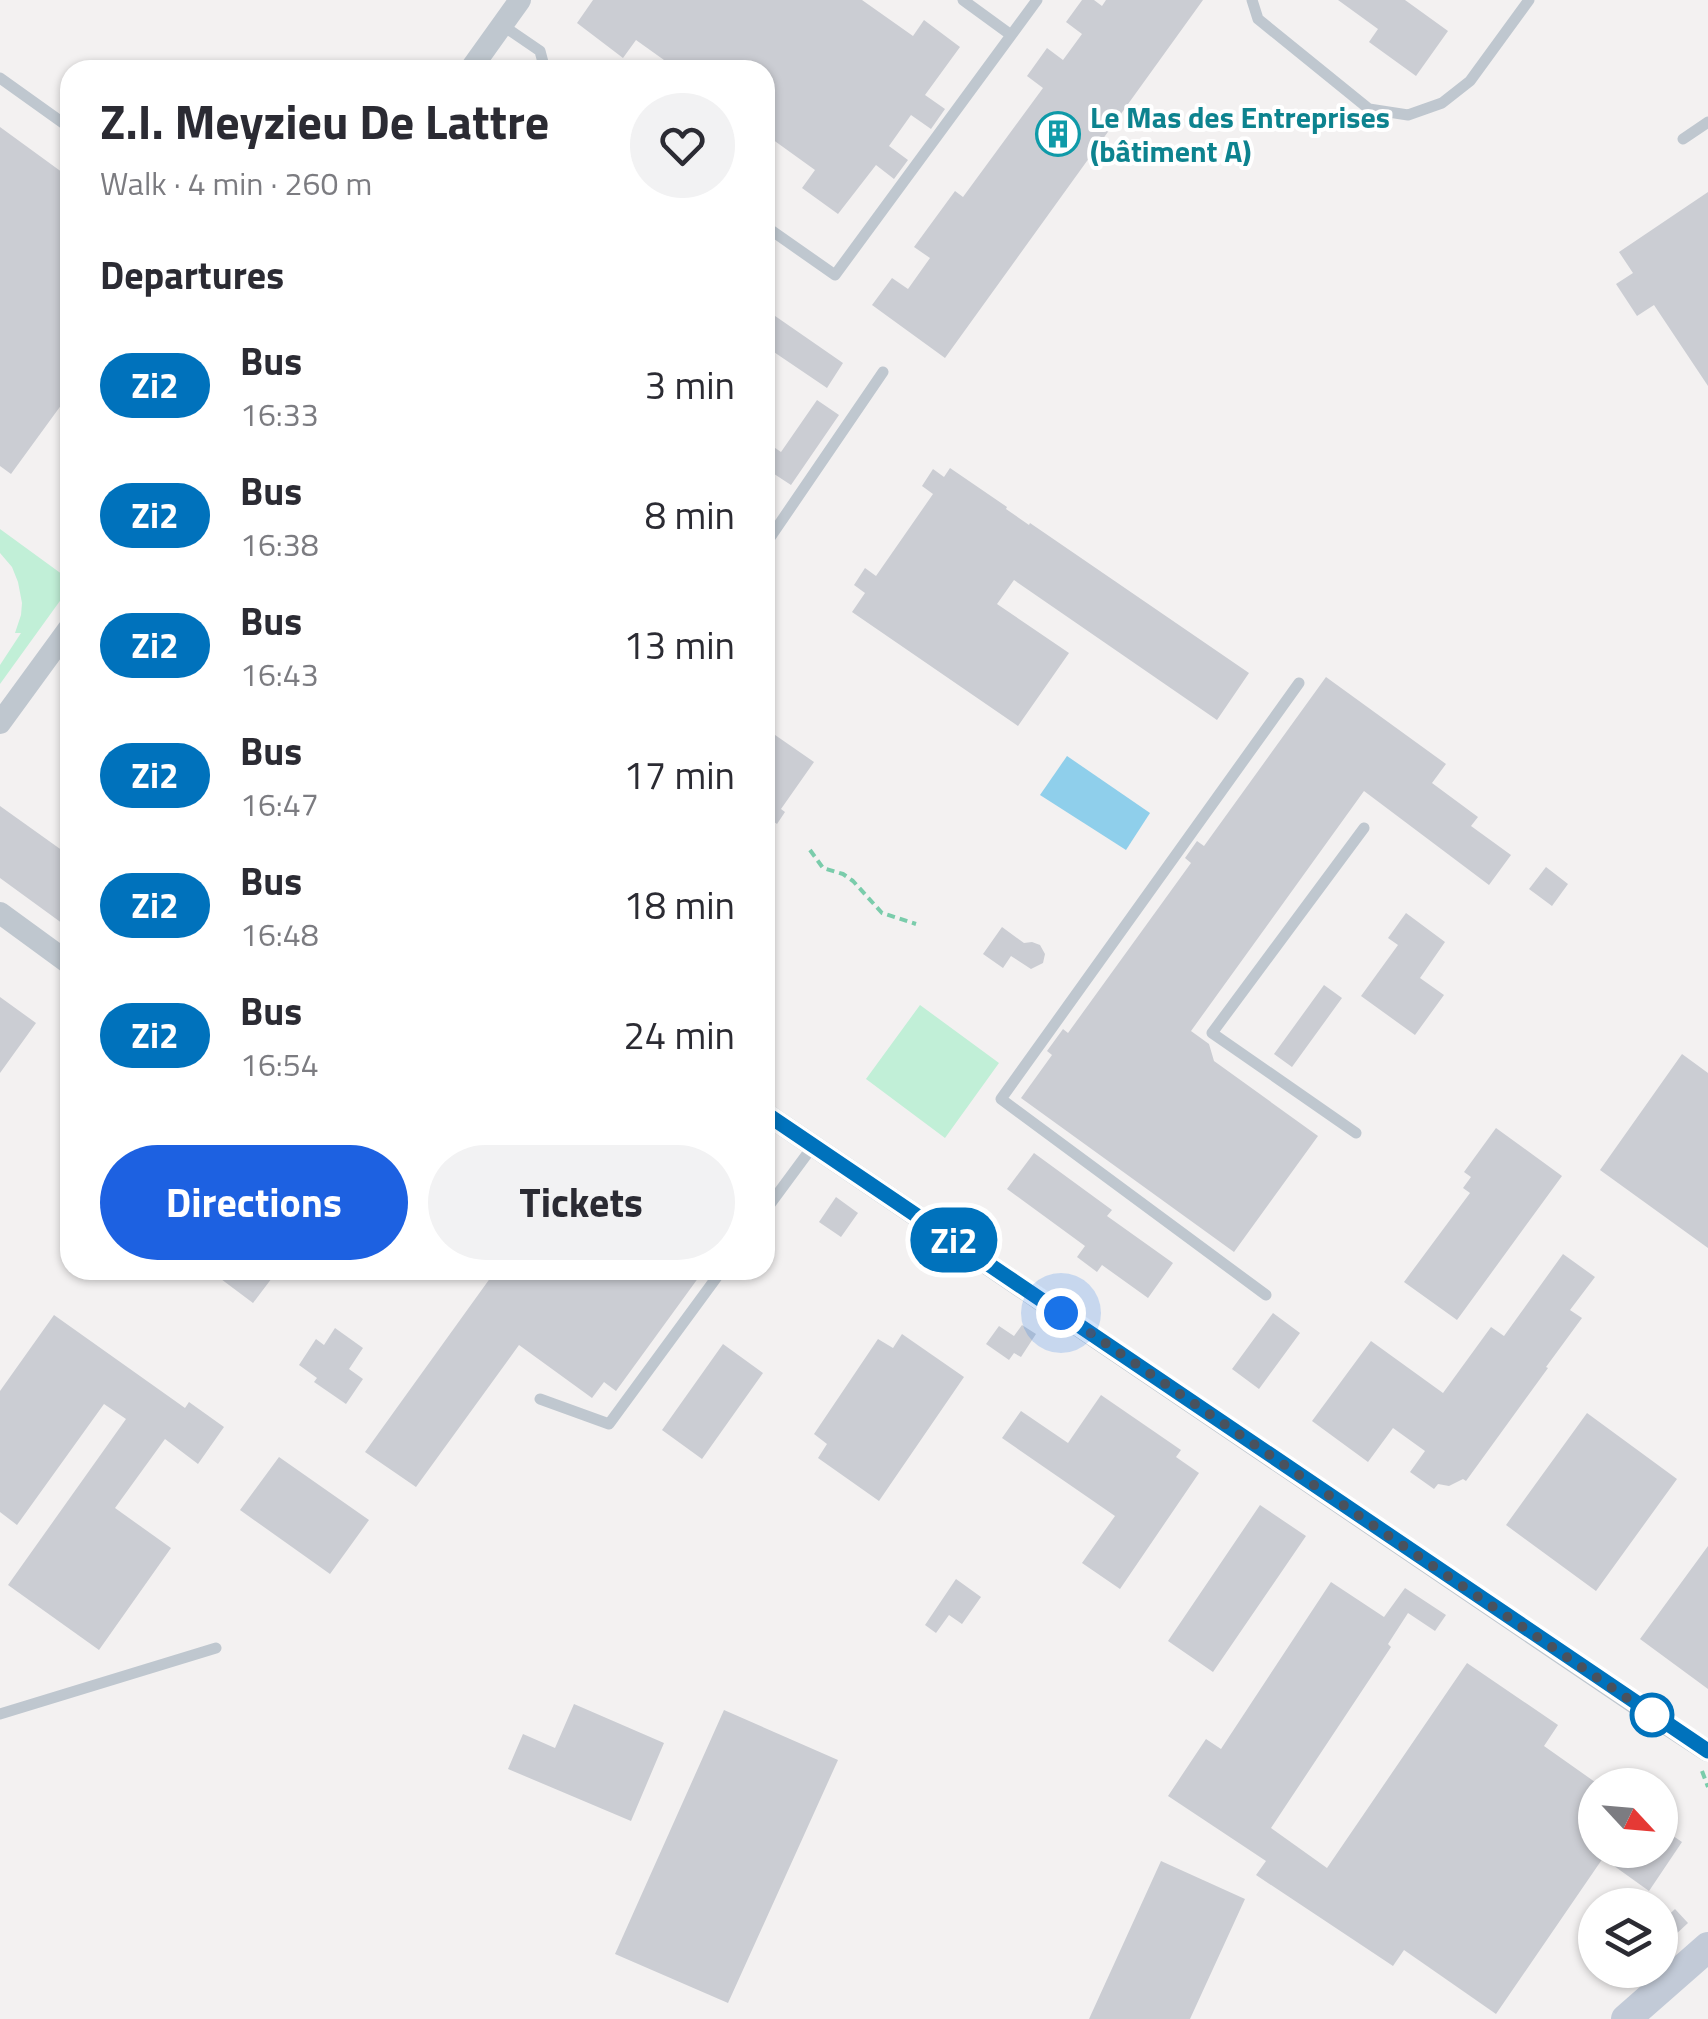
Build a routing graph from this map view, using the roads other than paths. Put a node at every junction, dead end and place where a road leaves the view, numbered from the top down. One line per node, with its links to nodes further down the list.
1 (520, 0): 6 (street)
2 (963, 0): 7 (lane)
3 (1037, 0): 7 (lane)
4 (1252, 0): 5 (lane)
5 (1529, 0)
6 (502, 26): 8 (street); 9 (lane)
7 (1011, 36): 14 (lane)
8 (477, 60)
9 (542, 60)
10 (0, 78): 11 (lane)
11 (60, 121)
12 (1708, 122): 13 (lane)
13 (1683, 139)
14 (775, 233)
15 (884, 372): 16 (lane)
16 (775, 530)
17 (60, 641): 19 (street)
18 (1299, 684): 28 (lane)
19 (0, 723)
20 (1364, 828): 24 (lane)
21 (0, 913): 22 (street)
22 (60, 957)
23 (775, 1120): 25 (street)
24 (1356, 1134)
25 (813, 1146): 26 (lane); 32 (street)
26 (775, 1197)
27 (715, 1280): 29 (lane)
28 (1266, 1294)
29 (540, 1399)
30 (216, 1648): 31 (lane)
31 (0, 1714)
32 (1708, 1751)
33 (1708, 1946): 34 (street)
34 (1626, 2019)

